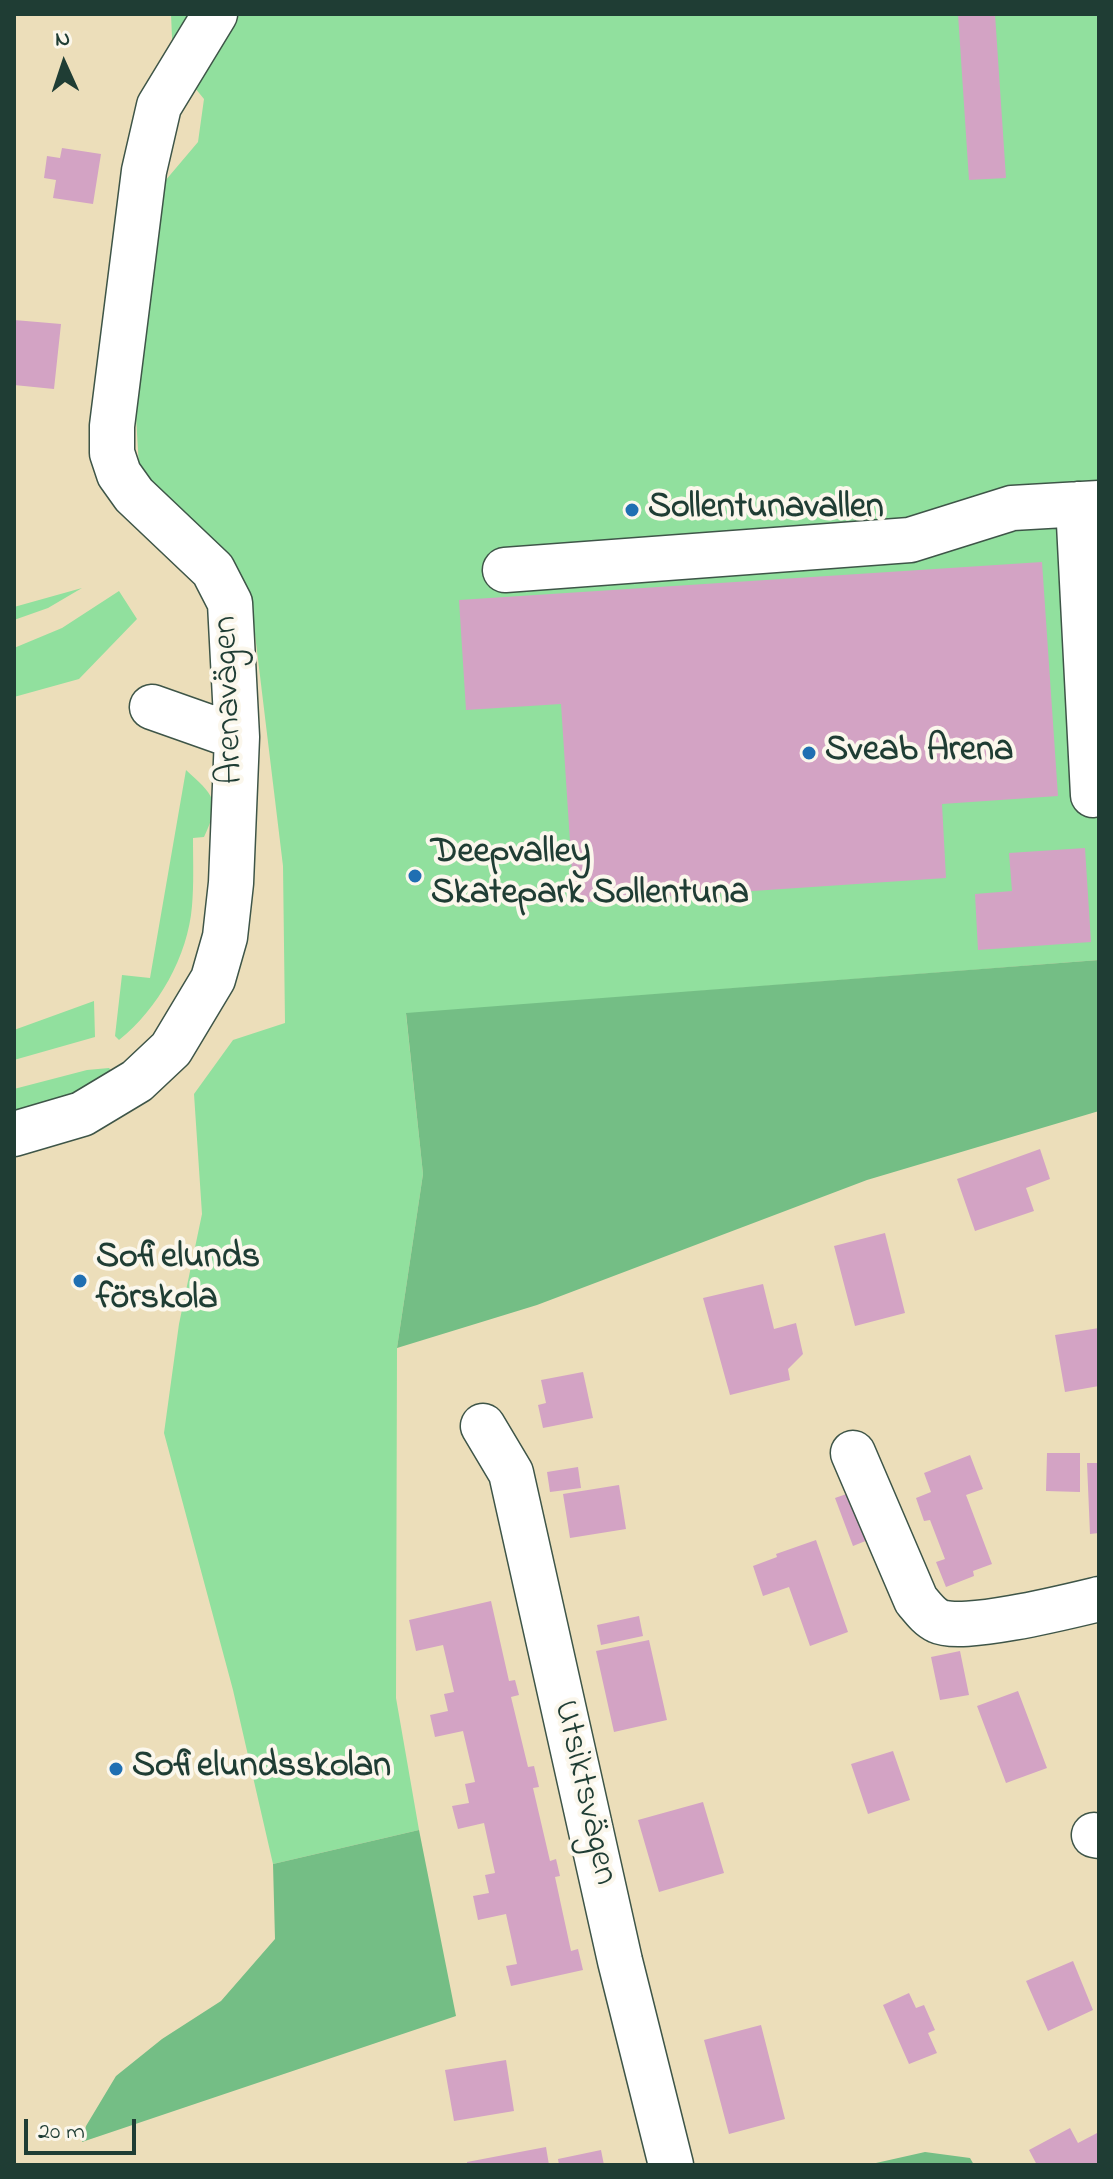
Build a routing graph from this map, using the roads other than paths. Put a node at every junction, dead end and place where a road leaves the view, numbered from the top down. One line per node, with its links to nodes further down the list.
1 (215, 14): 5 (street, Arenavägen)
2 (1088, 504): 3 (street); 6 (street)
3 (505, 570)
4 (152, 707): 5 (street)
5 (237, 737): 7 (street, Arenavägen)
6 (1093, 795)
7 (14, 1134)
8 (483, 1426): 11 (street, Utsiktsvägen)
9 (853, 1453): 10 (street)
10 (1099, 1599)
11 (671, 2165)

